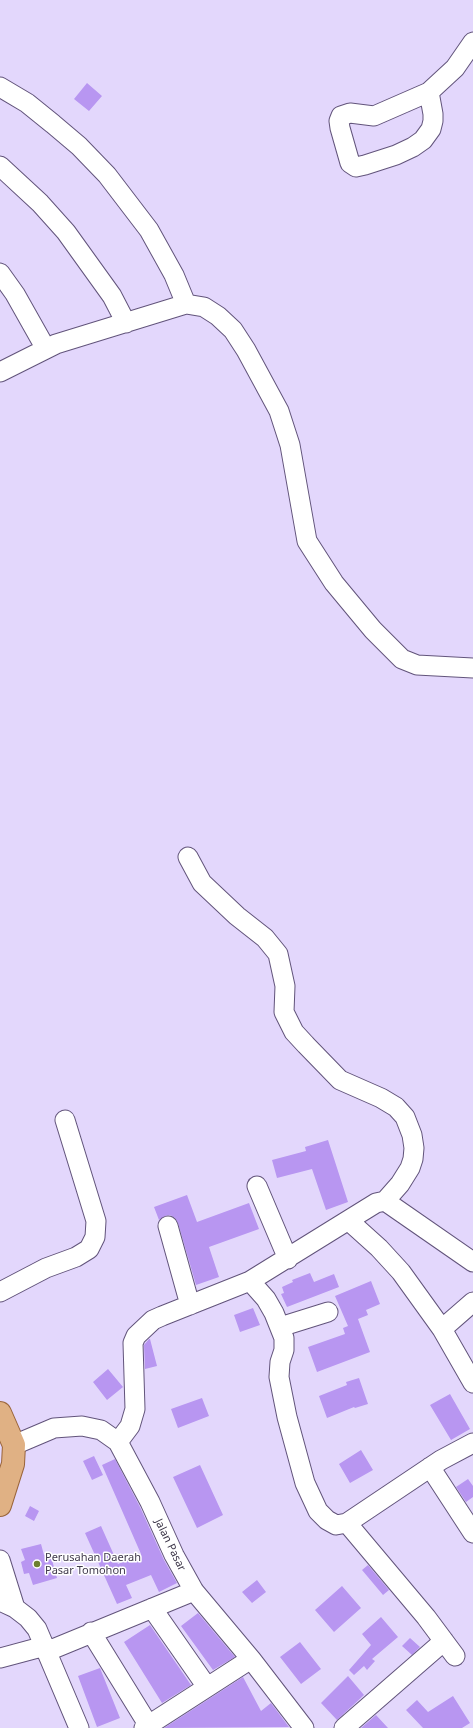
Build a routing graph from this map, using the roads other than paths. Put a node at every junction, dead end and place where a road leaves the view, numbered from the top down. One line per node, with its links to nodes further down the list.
1 (473, 42): 3 (street)
2 (0, 87): 6 (street)
3 (429, 92): 3 (street)
4 (0, 166): 7 (street)
5 (0, 273): 8 (street)
6 (186, 304): 7 (street); 10 (street)
7 (126, 323): 8 (street)
8 (46, 349): 9 (street)
9 (0, 372)
10 (473, 668)
11 (188, 857): 14 (street)
12 (65, 1120): 20 (street)
13 (257, 1186): 17 (street)
14 (385, 1201): 15 (street); 18 (street)
15 (349, 1221): 17 (street); 25 (street)
16 (168, 1226): 22 (street)
17 (288, 1259): 19 (street)
18 (473, 1262)
19 (250, 1281): 22 (street); 24 (street)
20 (0, 1292)
21 (473, 1302): 25 (street)
22 (190, 1305): 28 (street)
23 (328, 1312): 24 (street)
24 (280, 1327): 33 (street)
25 (442, 1329): 26 (street)
26 (473, 1383)
27 (0, 1413): 30 (main road)
28 (118, 1442): 30 (street, Jalan Pasar); 36 (street, Jalan Pasar)
29 (473, 1443): 31 (street)
30 (14, 1445): 32 (main road)
31 (430, 1467): 33 (street); 34 (street)
32 (0, 1505)
33 (347, 1523): 47 (street)
34 (473, 1533)
35 (0, 1560): 37 (street)
36 (194, 1591): 38 (street); 42 (street, Jalan Pasar)
37 (8, 1604): 40 (street)
38 (152, 1608): 39 (street); 43 (street)
39 (91, 1632): 40 (street); 44 (street)
40 (46, 1648): 41 (street); 45 (street)
41 (0, 1658)
42 (251, 1659): 43 (street); 46 (street, Jalan Pasar)
43 (207, 1687): 44 (street)
44 (147, 1727)
45 (79, 1728)
46 (304, 1728)
47 (344, 1728)

